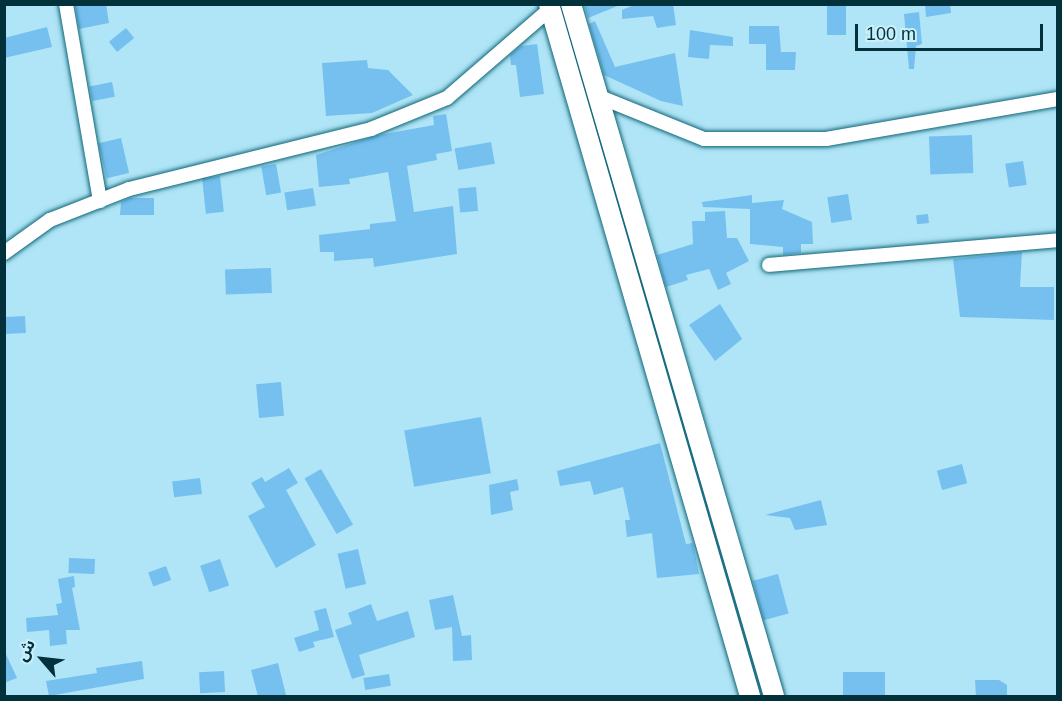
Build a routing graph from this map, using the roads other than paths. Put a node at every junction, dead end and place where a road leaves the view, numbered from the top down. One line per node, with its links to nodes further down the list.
1 (66, 4): 8 (street)
2 (571, 4): 4 (main road)
3 (549, 7): 7 (main road); 8 (street)
4 (600, 97): 5 (street); 6 (main road)
5 (1058, 99)
6 (611, 134): 7 (main road); 13 (main road)
7 (589, 142): 12 (main road)
8 (100, 201): 10 (street)
9 (1058, 240): 11 (street)
10 (4, 253)
11 (769, 265)
12 (750, 696)
13 (774, 696)

